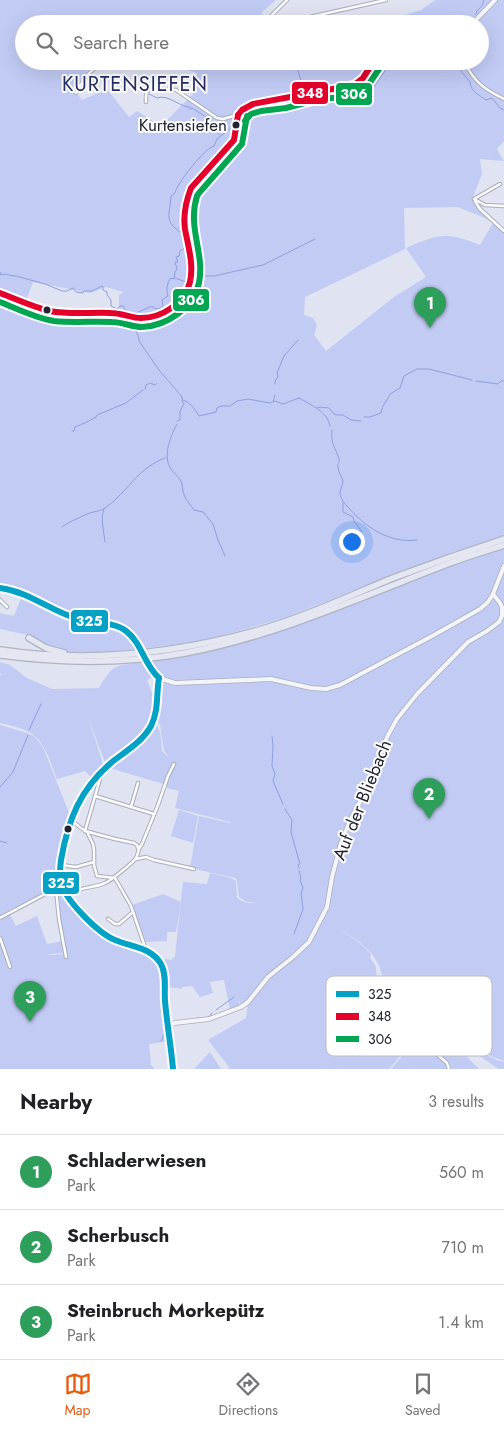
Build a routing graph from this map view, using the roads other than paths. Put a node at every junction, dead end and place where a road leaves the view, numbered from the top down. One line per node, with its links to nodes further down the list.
1 (287, 0): 4 (street)
2 (386, 0): 5 (street)
3 (495, 0): 6 (street)
4 (273, 15)
5 (319, 15)
6 (481, 15)
7 (92, 70): 10 (street)
8 (368, 70): 13 (street)
9 (470, 70): 11 (street)
10 (76, 93)
11 (504, 99)
12 (146, 102): 13 (street)
13 (238, 115): 18 (street)
14 (500, 184): 15 (street)
15 (474, 200): 16 (street); 17 (street)
16 (504, 206)
17 (504, 231)
18 (0, 293)
19 (504, 539): 29 (highway)
20 (504, 545): 28 (highway)
21 (504, 566): 23 (street)
22 (0, 588): 30 (street, bridge)
23 (493, 594): 30 (street); 55 (street, Auf der Bliebach)
24 (0, 600): 25 (street)
25 (7, 607)
26 (29, 638): 29 (highway)
27 (0, 650): 29 (highway)
28 (0, 655)
29 (70, 656)
30 (159, 678): 32 (street)
31 (174, 764): 36 (street)
32 (103, 769): 34 (street); 37 (street)
33 (138, 783): 35 (street)
34 (96, 796): 35 (street); 38 (street)
35 (131, 807): 36 (street)
36 (154, 814): 39 (street)
37 (72, 820): 38 (street); 42 (street)
38 (86, 831): 39 (street); 41 (street)
39 (138, 848): 40 (street)
40 (136, 859): 43 (street); 44 (street)
41 (94, 862): 42 (street); 44 (street)
42 (61, 865): 45 (street)
43 (194, 869)
44 (115, 878): 47 (street); 48 (street)
45 (62, 885): 46 (street); 47 (street)
46 (56, 889): 49 (street); 53 (street)
47 (67, 896): 52 (street)
48 (133, 912): 50 (street); 52 (street)
49 (0, 918)
50 (108, 919)
51 (0, 938): 54 (street)
52 (145, 949): 55 (street)
53 (66, 957)
54 (10, 967)
55 (168, 1025): 57 (street)
56 (439, 1056): 58 (street)
57 (173, 1069)
58 (449, 1069)

